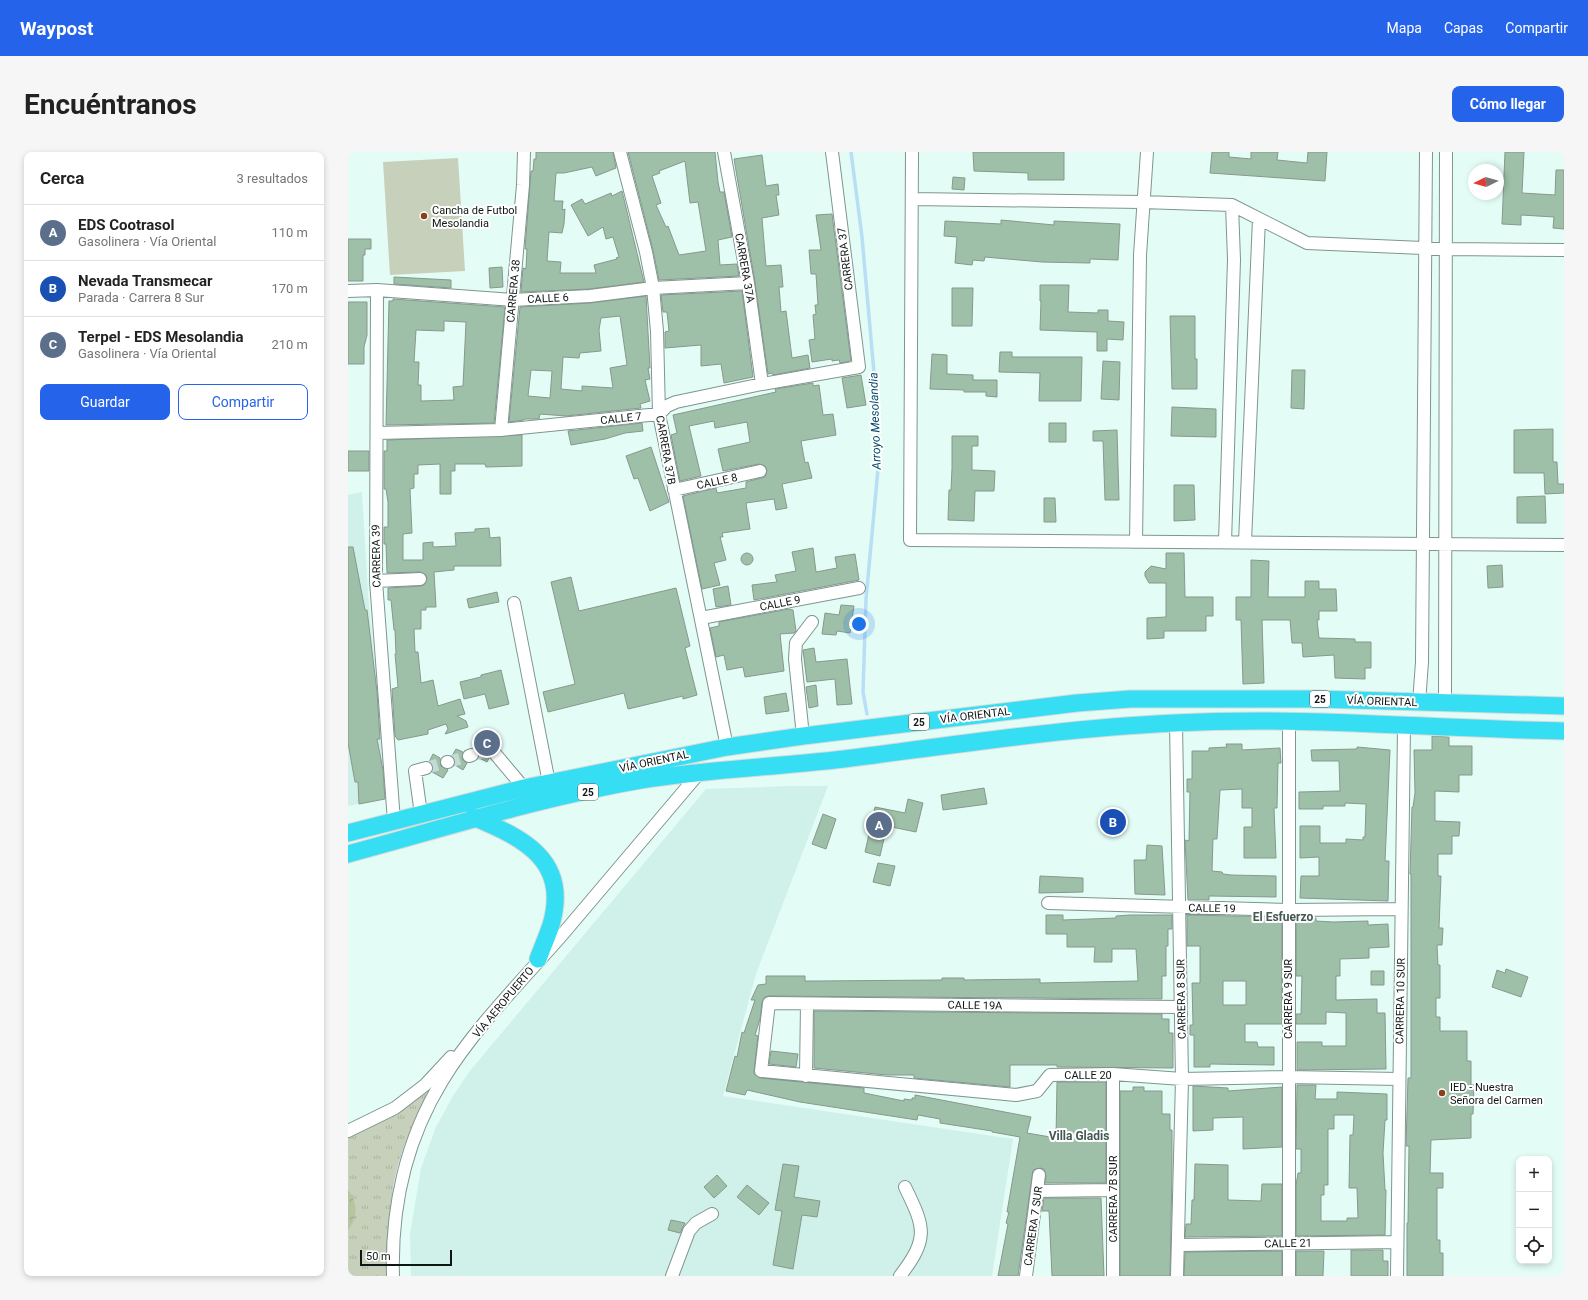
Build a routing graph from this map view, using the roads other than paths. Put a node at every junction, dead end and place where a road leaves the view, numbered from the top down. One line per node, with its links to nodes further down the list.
1 (524, 152): 20 (street, CARRERA 38)
2 (620, 152): 17 (street, CARRERA 37B)
3 (724, 152): 16 (street, CARRERA 37A)
4 (832, 152): 21 (street, CARRERA 37)
5 (912, 152): 9 (street)
6 (1147, 152): 10 (street)
7 (1426, 152): 13 (street)
8 (1446, 152): 14 (street)
9 (912, 199): 10 (street); 27 (street)
10 (1142, 202): 11 (street); 27 (street)
11 (1232, 205): 12 (street); 28 (street)
12 (1259, 219): 13 (street); 29 (street)
13 (1425, 247): 14 (street); 30 (street)
14 (1446, 249): 15 (street); 31 (street)
15 (1564, 250)
16 (748, 283): 17 (street, CALLE 6); 21 (street, CARRERA 37A)
17 (652, 288): 20 (street, CALLE 6); 22 (street, CARRERA 37B)
18 (376, 290): 19 (street, CALLE 6); 20 (street, CALLE 6); 24 (street, CARRERA 39)
19 (348, 291)
20 (512, 300): 23 (street, CARRERA 38)
21 (762, 384): 22 (street)
22 (659, 414): 23 (street, CALLE 7); 26 (street, CARRERA 37B)
23 (500, 430): 24 (street, CALLE 7)
24 (377, 432): 34 (street, CARRERA 39)
25 (760, 471): 26 (street, CALLE 8)
26 (674, 490): 37 (street, CARRERA 37B)
27 (1136, 542): 28 (street)
28 (1225, 542): 29 (street)
29 (1245, 542): 30 (street)
30 (1423, 544): 31 (street); 39 (street)
31 (1445, 544): 32 (street); 40 (street)
32 (1564, 544)
33 (420, 580): 34 (street)
34 (376, 581): 56 (street, CARRERA 39)
35 (859, 588): 37 (street, CALLE 9)
36 (514, 603): 51 (street)
37 (701, 618): 47 (street, CARRERA 37B)
38 (812, 622): 46 (street)
39 (1420, 703): 40 (highway, VÍA ORIENTAL / 25); 46 (highway, VÍA ORIENTAL / 25)
40 (1445, 703): 41 (highway, VÍA ORIENTAL / 25)
41 (1564, 706)
42 (1289, 721): 43 (highway, VÍA ORIENTAL / 25); 44 (highway, VÍA ORIENTAL / 25); 62 (street, CARRERA 9 SUR)
43 (1176, 723): 50 (highway, VÍA ORIENTAL / 25); 60 (street, CARRERA 8 SUR)
44 (1404, 725): 45 (highway, VÍA ORIENTAL / 25); 61 (street, CARRERA 10 SUR)
45 (1564, 731)
46 (804, 736): 47 (highway, VÍA ORIENTAL / 25)
47 (727, 747): 51 (highway, VÍA ORIENTAL / 25)
48 (492, 750): 52 (street)
49 (426, 768): 54 (street)
50 (700, 772): 55 (highway, VÍA ORIENTAL / 25); 63 (street, VÍA AEROPUERTO)
51 (549, 783): 52 (highway, VÍA ORIENTAL / 25)
52 (524, 788): 53 (highway, VÍA ORIENTAL / 25)
53 (449, 807): 54 (highway, VÍA ORIENTAL / 25); 55 (highway)
54 (421, 814): 56 (highway, VÍA ORIENTAL / 25)
55 (477, 819): 58 (highway, VÍA ORIENTAL / 25); 63 (highway)
56 (394, 821): 57 (highway, VÍA ORIENTAL / 25)
57 (348, 833)
58 (348, 854)
59 (1048, 903): 60 (street, CALLE 19)
60 (1178, 907): 62 (street, CALLE 19); 65 (street, CARRERA 8 SUR)
61 (1401, 909): 62 (street, CALLE 19); 71 (street, CARRERA 10 SUR)
62 (1289, 910): 70 (street, CARRERA 9 SUR)
63 (538, 960): 66 (street, VÍA AEROPUERTO)
64 (807, 1004): 65 (street, CALLE 19A); 67 (street, CALLE 19A); 69 (street)
65 (1181, 1007): 72 (street, CARRERA 8 SUR)
66 (479, 1030): 73 (street); 82 (street, VÍA AEROPUERTO)
67 (761, 1072): 69 (street, CALLE 20)
68 (1113, 1074): 69 (street, CALLE 20); 72 (street, CALLE 20); 76 (street, CARRERA 7B SUR)
69 (806, 1076)
70 (1288, 1077): 71 (street, CALLE 20); 72 (street, CALLE 20); 80 (street, CARRERA 9 SUR)
71 (1399, 1078): 79 (street, CARRERA 10 SUR)
72 (1182, 1079): 81 (street, CARRERA 8 SUR)
73 (348, 1131)
74 (1039, 1176): 77 (street, CARRERA 7 SUR)
75 (905, 1187): 84 (street)
76 (1113, 1190): 77 (street); 86 (street, CARRERA 7B SUR)
77 (1037, 1191): 85 (street, CARRERA 7 SUR)
78 (712, 1214): 83 (street)
79 (1397, 1242): 80 (street, CALLE 21); 89 (street, CARRERA 10 SUR)
80 (1290, 1243): 81 (street, CALLE 21); 88 (street, CARRERA 9 SUR)
81 (1179, 1245): 87 (street, CARRERA 8 SUR)
82 (393, 1276)
83 (672, 1276)
84 (900, 1276)
85 (1026, 1276)
86 (1112, 1276)
87 (1177, 1276)
88 (1289, 1276)
89 (1397, 1276)

